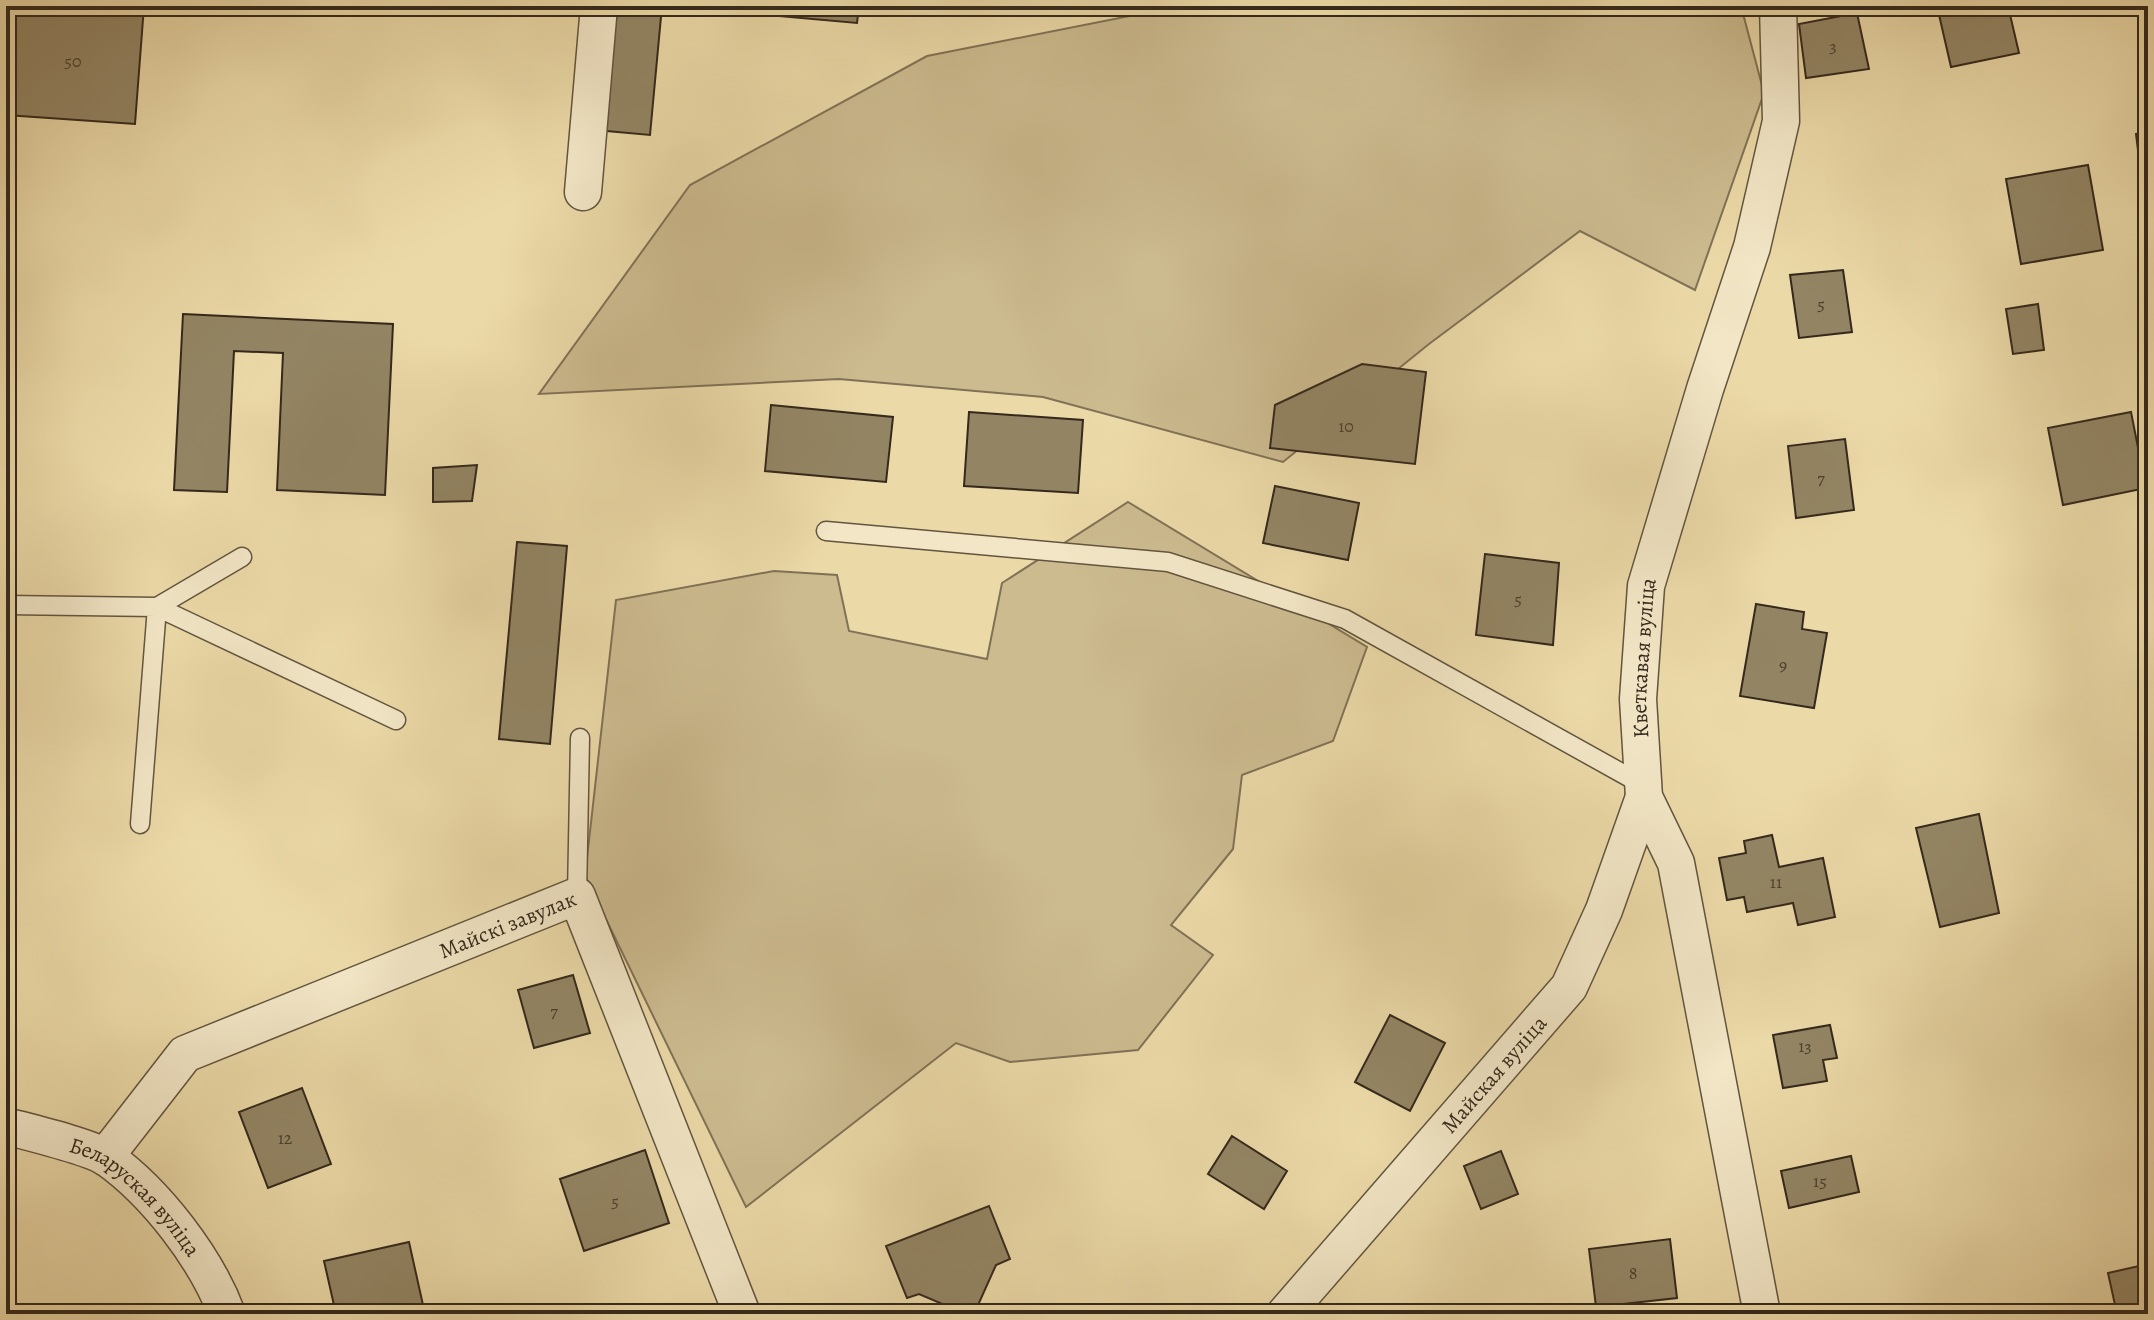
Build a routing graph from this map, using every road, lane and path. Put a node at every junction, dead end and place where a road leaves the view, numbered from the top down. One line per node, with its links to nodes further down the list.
1 (599, 6): 3 (street)
2 (1778, 6): 10 (street, Кветкавая вуліца)
3 (583, 192)
4 (826, 531): 10 (lane)
5 (242, 557): 7 (lane)
6 (6, 605): 7 (lane)
7 (157, 607): 8 (lane); 11 (lane)
8 (396, 720)
9 (580, 738): 12 (lane)
10 (1644, 791): 17 (street, Майская вуліца); 18 (street, Кветкавая вуліца)
11 (140, 824)
12 (577, 896): 14 (street, Майскі завулак); 16 (street, Майскі завулак)
13 (6, 1126): 14 (street, Беларуская вуліца)
14 (105, 1157): 15 (street, Беларуская вуліца)
15 (227, 1314)
16 (742, 1314)
17 (1285, 1314)
18 (1762, 1314)

